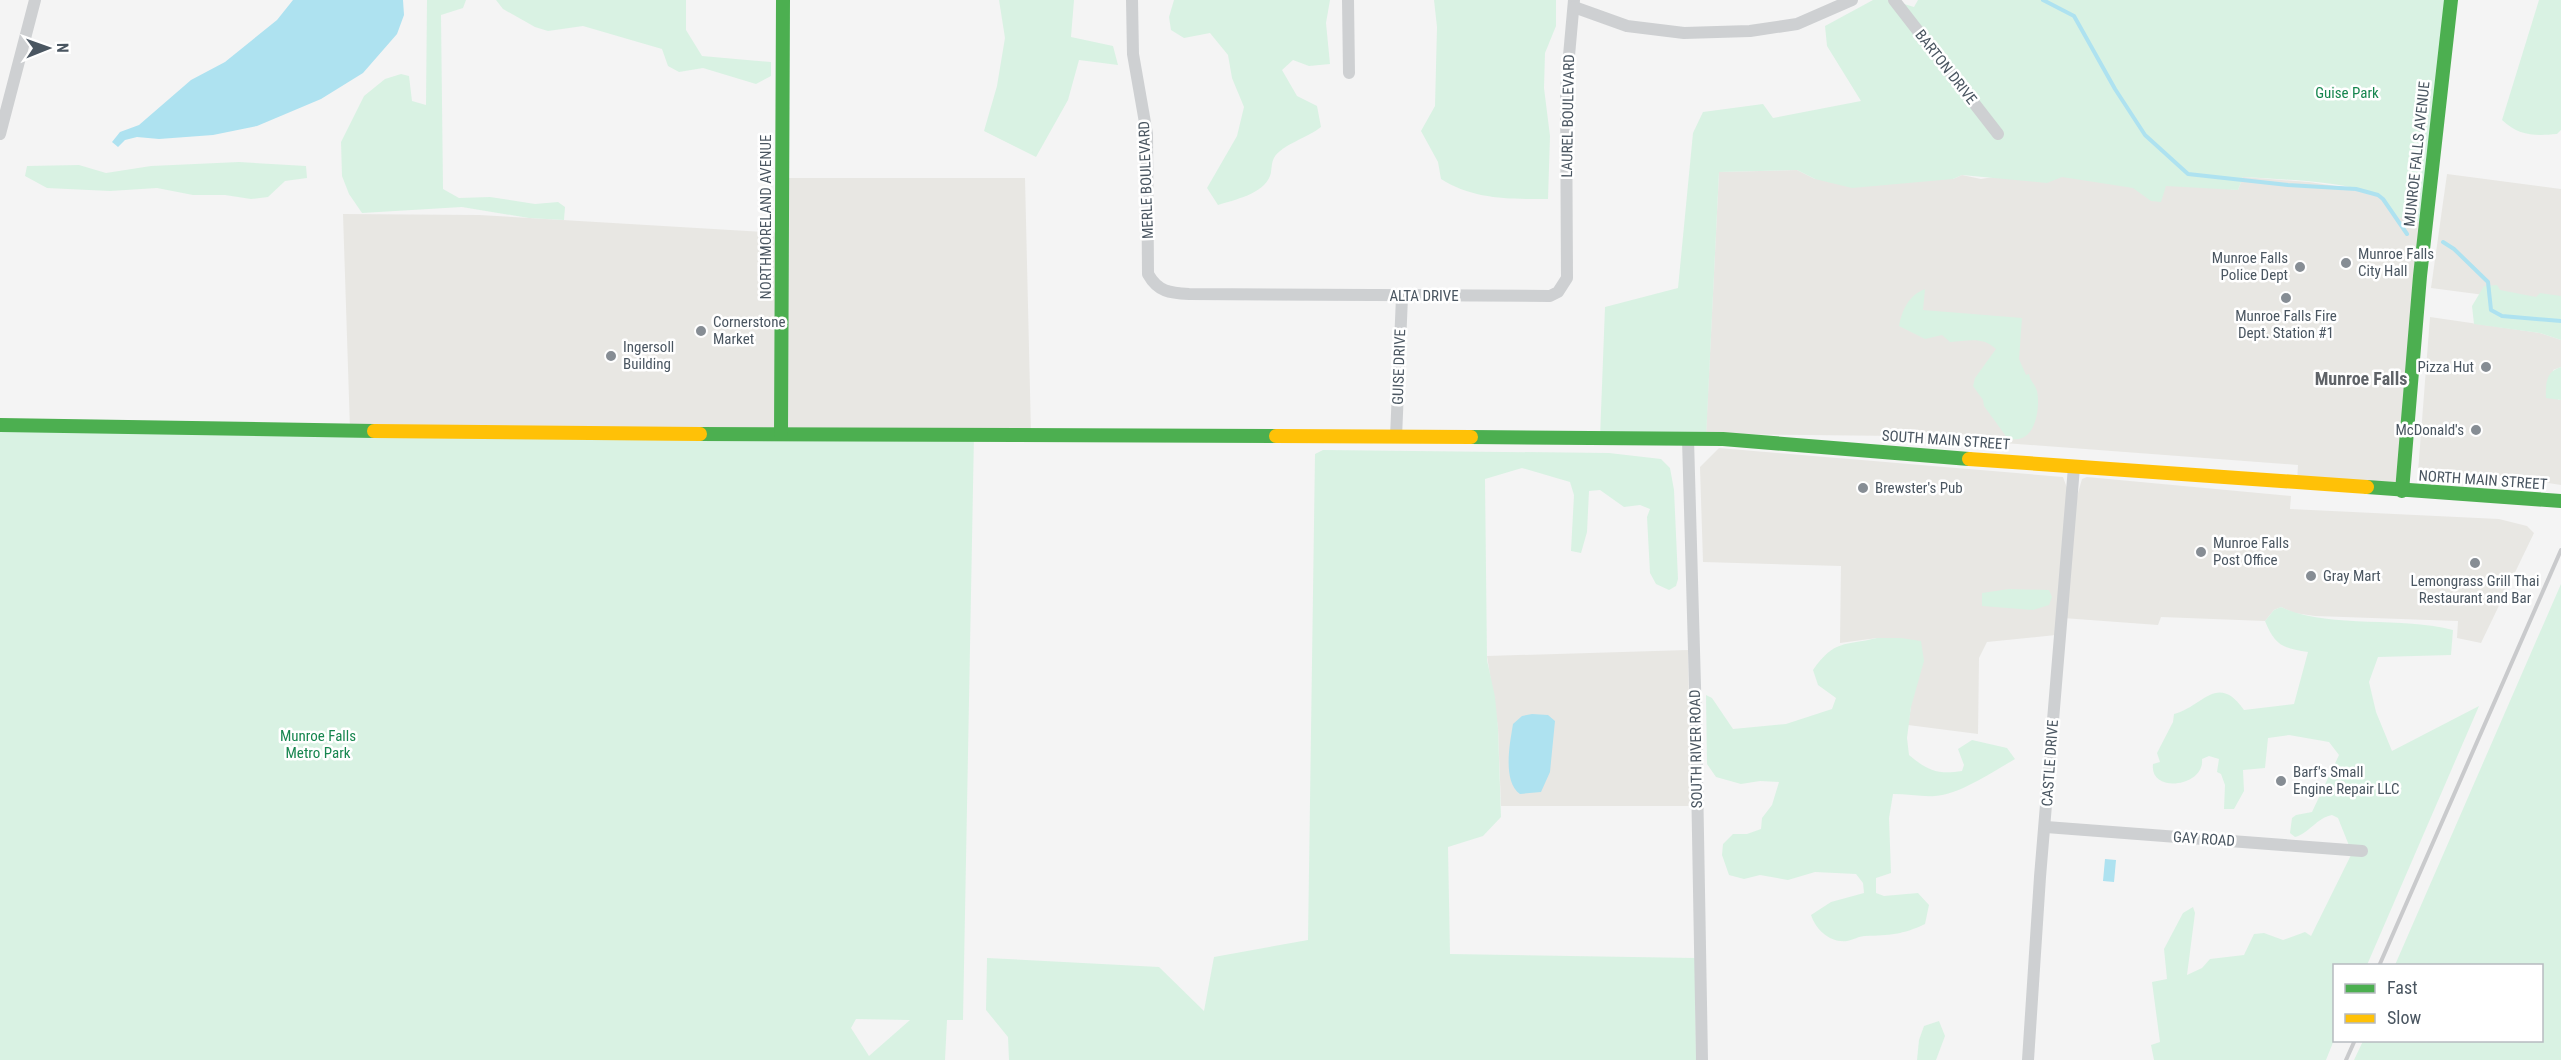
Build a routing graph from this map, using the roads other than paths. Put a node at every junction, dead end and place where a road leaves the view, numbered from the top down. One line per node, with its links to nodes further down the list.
1 (35, 0): 10 (street)
2 (783, 0): 16 (main road, NORTHMORELAND AVENUE)
3 (1132, 0): 13 (street, MERLE BOULEVARD)
4 (1348, 0): 9 (street)
5 (1852, 0): 8 (street)
6 (1894, 0): 11 (street, BARTON DRIVE)
7 (2451, 0): 20 (main road, MUNROE FALLS AVENUE)
8 (1574, 4): 12 (street, LAUREL BOULEVARD)
9 (1349, 73)
10 (0, 134)
11 (1998, 134)
12 (1567, 232): 14 (street, ALTA DRIVE)
13 (1227, 295): 14 (street, ALTA DRIVE)
14 (1402, 297): 17 (street, GUISE DRIVE)
15 (0, 425): 16 (main road, SOUTH MAIN STREET)
16 (781, 434): 17 (main road, SOUTH MAIN STREET)
17 (1396, 437): 18 (main road, SOUTH MAIN STREET)
18 (1688, 439): 19 (main road, SOUTH MAIN STREET); 24 (street, SOUTH RIVER ROAD)
19 (2074, 467): 20 (main road, SOUTH MAIN STREET); 22 (street, CASTLE DRIVE)
20 (2402, 491): 21 (main road, NORTH MAIN STREET)
21 (2561, 501)
22 (2046, 827): 23 (street, GAY ROAD); 25 (street, CASTLE DRIVE)
23 (2362, 851)
24 (1702, 1060)
25 (2028, 1060)

